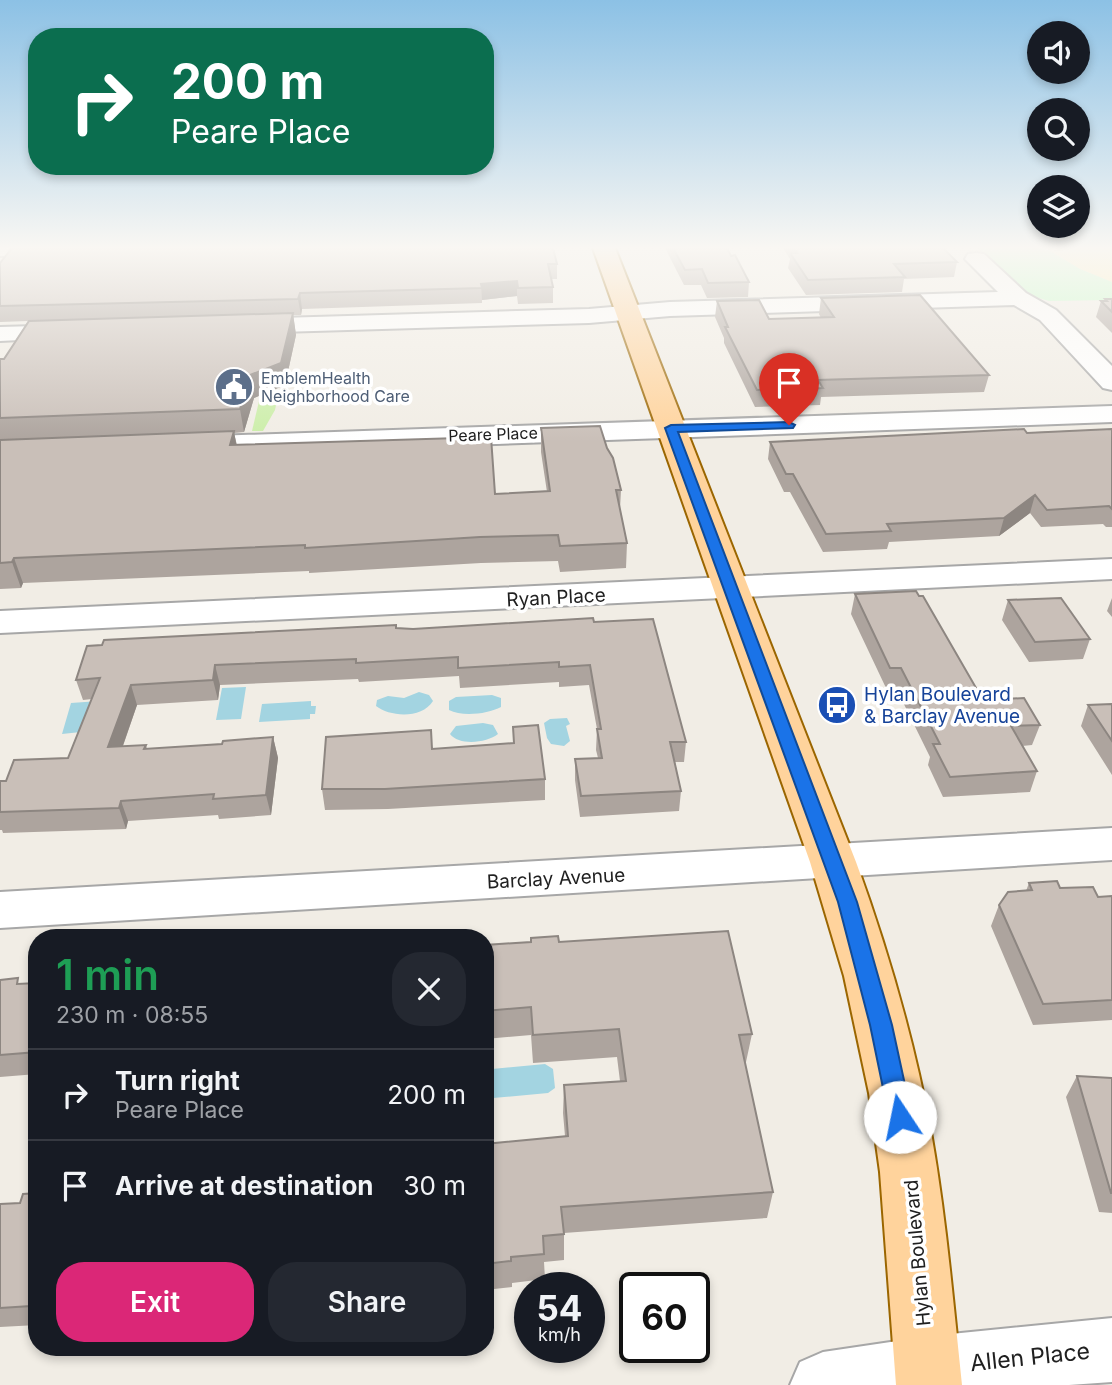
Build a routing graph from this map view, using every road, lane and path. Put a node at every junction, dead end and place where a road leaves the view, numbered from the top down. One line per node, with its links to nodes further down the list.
1 (628, 313): 2 (street); 4 (street); 9 (main road, Hylan Boulevard)
2 (632, 313)
3 (1044, 313): 7 (street)
4 (221, 327)
5 (97, 331): 6 (street)
6 (0, 334)
7 (1112, 382)
8 (1112, 414): 9 (street, Peare Place)
9 (671, 428): 10 (street, Peare Place); 12 (main road, Hylan Boulevard)
10 (153, 447)
11 (1112, 569): 12 (street, Ryan Place)
12 (729, 587): 13 (street, Ryan Place); 15 (main road, Hylan Boulevard)
13 (0, 622)
14 (1112, 844): 15 (street, Barclay Avenue)
15 (833, 862): 16 (street, Barclay Avenue); 18 (main road, Hylan Boulevard)
16 (0, 911)
17 (1112, 1350): 18 (street, Allen Place)
18 (928, 1376): 19 (street, Allen Place)
19 (823, 1385)

